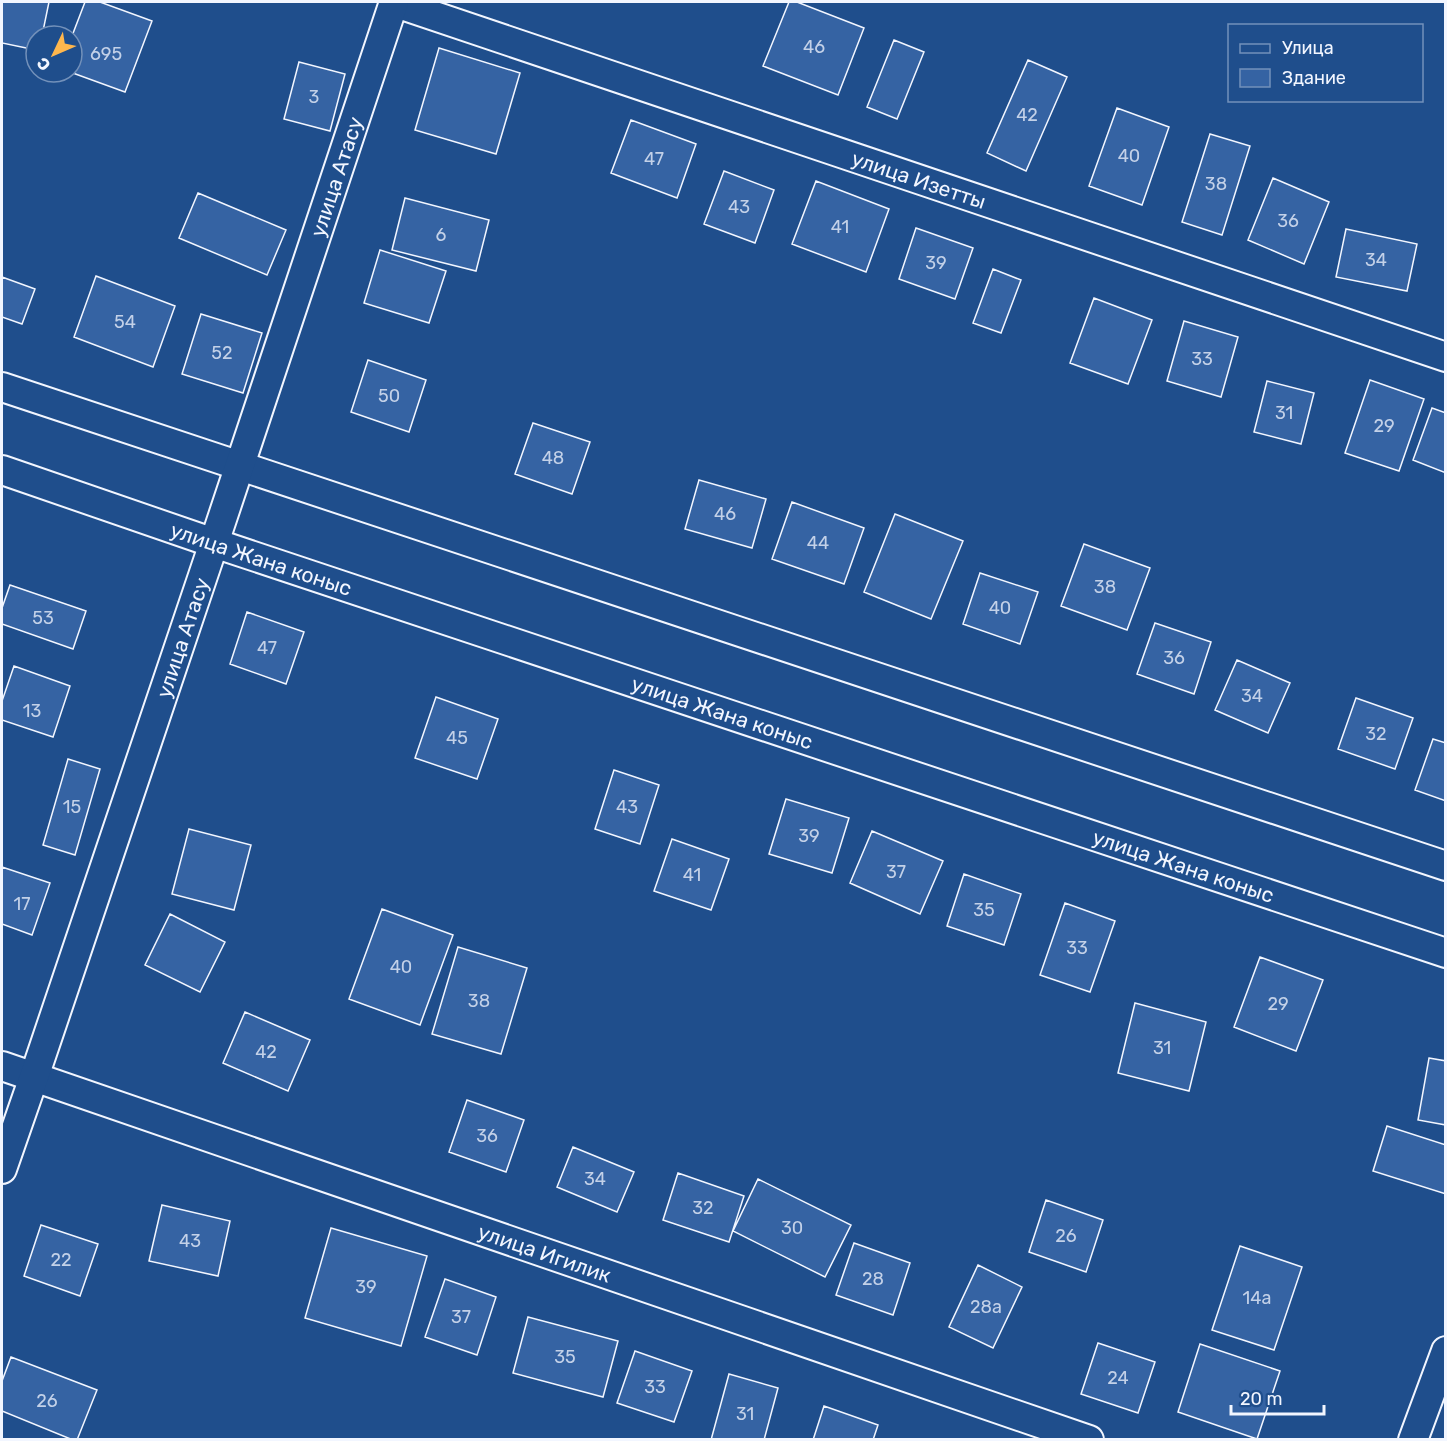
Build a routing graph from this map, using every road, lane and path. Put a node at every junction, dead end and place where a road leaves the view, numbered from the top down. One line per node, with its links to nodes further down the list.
1 (394, 2): 2 (street, улица Изетты); 4 (street, улица Атасу)
2 (1446, 357)
3 (2, 387): 4 (street)
4 (240, 466): 6 (street, улица Атасу); 7 (street)
5 (2, 470): 6 (street, улица Жана коныс)
6 (214, 543): 8 (street, улица Жана коныс); 10 (street, улица Атасу)
7 (1446, 866)
8 (1446, 953)
9 (2, 1066): 10 (street, улица Игилик)
10 (34, 1077): 11 (street, улица Атасу); 13 (street, улица Игилик)
11 (2, 1170)
12 (1446, 1351): 14 (street)
13 (1089, 1440)
14 (1413, 1440)

